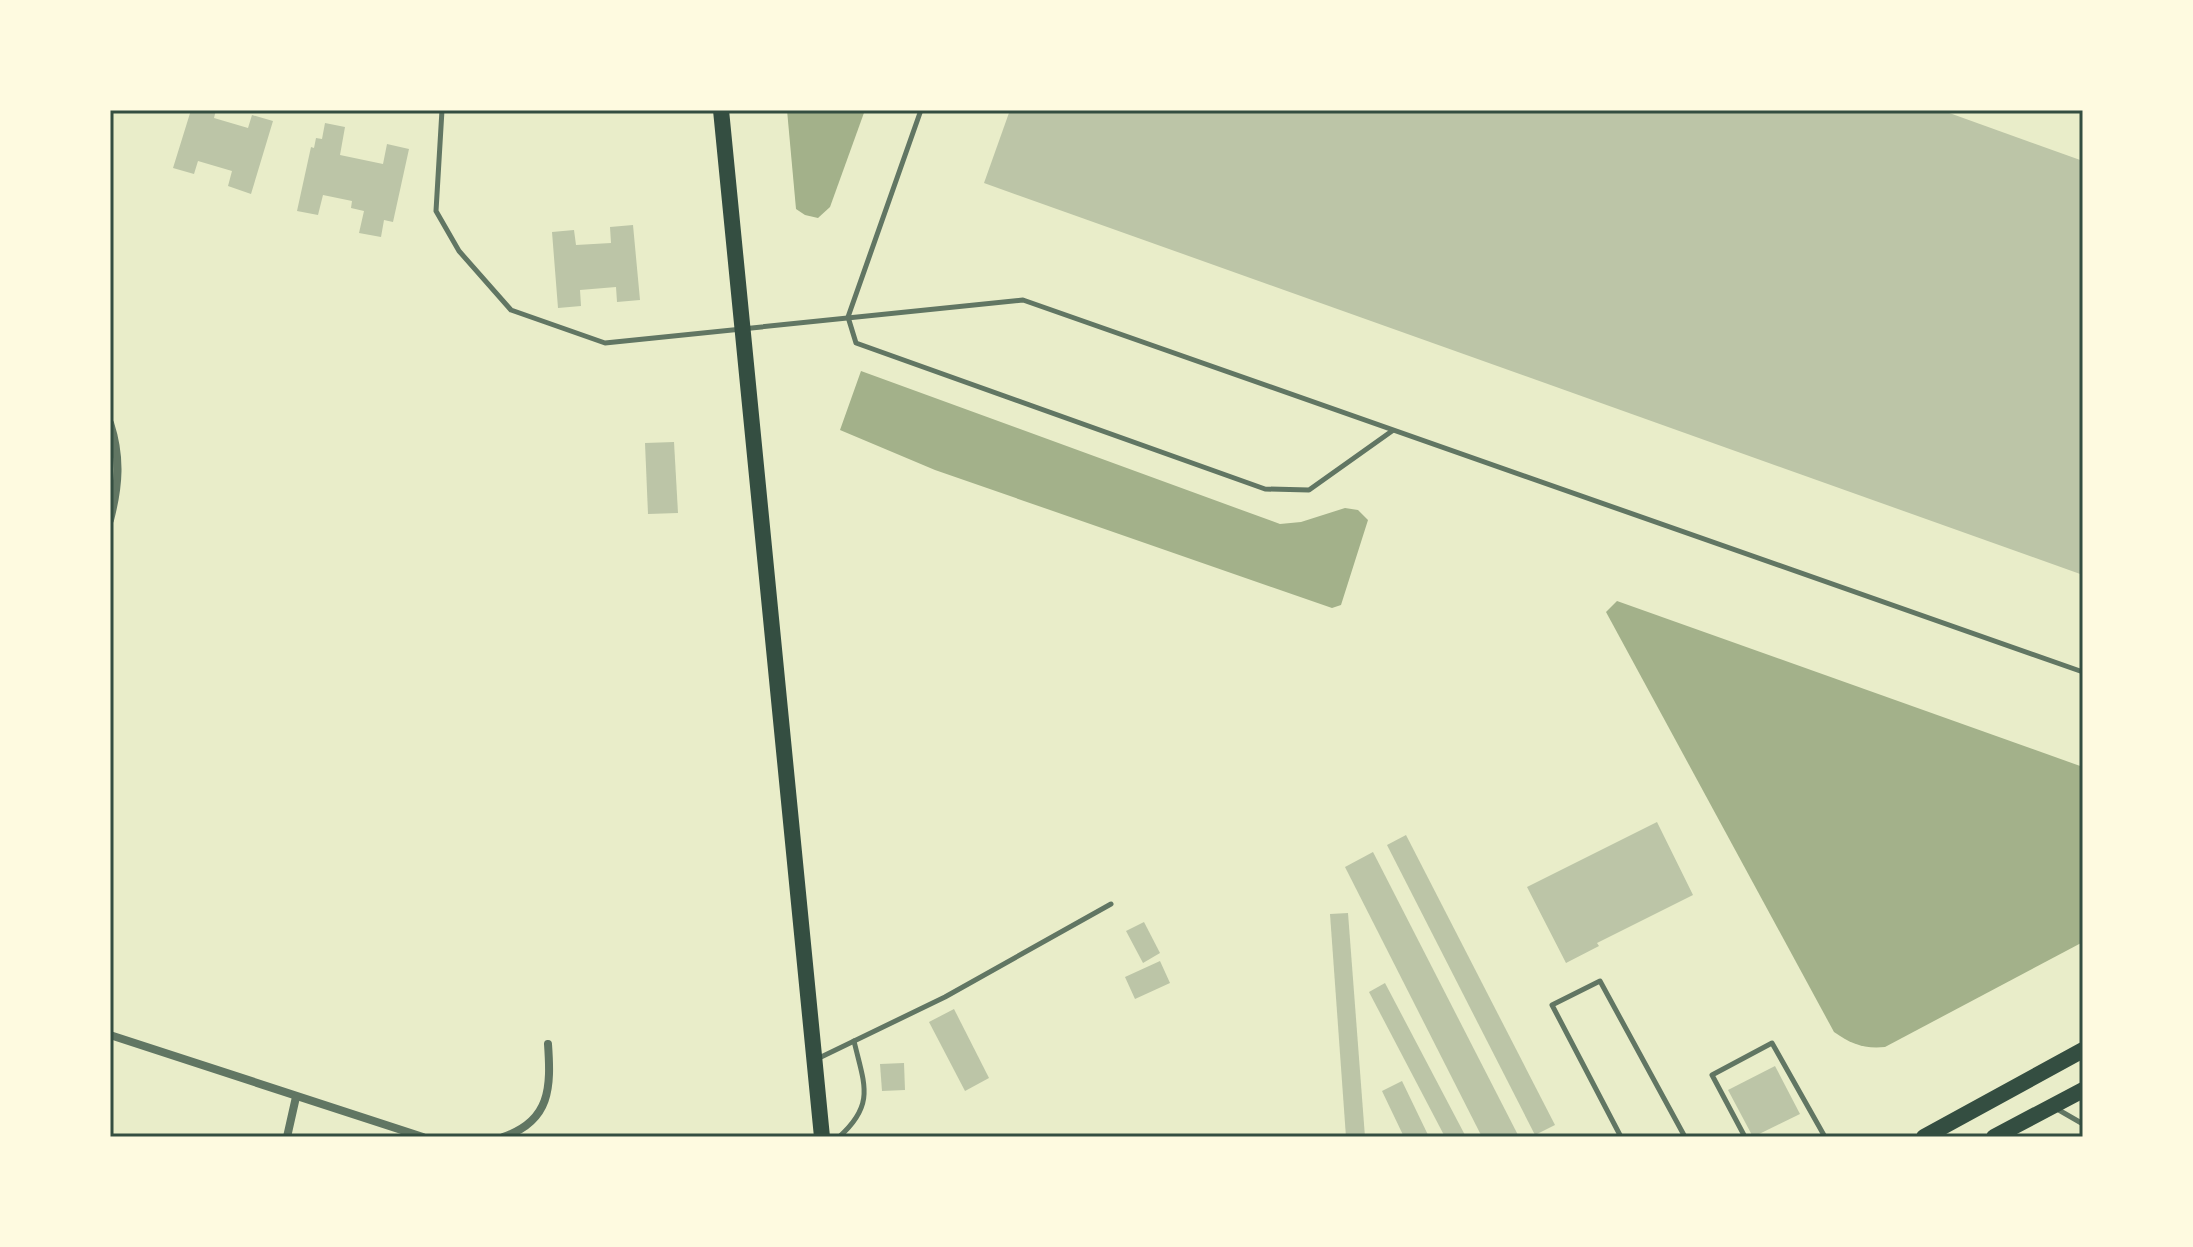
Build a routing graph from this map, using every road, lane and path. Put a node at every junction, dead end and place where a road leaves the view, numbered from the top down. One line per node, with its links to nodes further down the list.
1 (442, 110): 5 (lane)
2 (721, 110): 5 (main road)
3 (921, 110): 4 (lane)
4 (848, 317): 5 (lane); 7 (lane); 7 (lane)
5 (743, 330): 15 (main road)
6 (110, 423): 8 (street)
7 (1392, 431): 9 (lane)
8 (110, 520)
9 (2083, 672)
10 (1111, 904): 12 (lane)
11 (110, 1035): 17 (street)
12 (854, 1041): 15 (lane); 24 (lane)
13 (548, 1044): 22 (street)
14 (2083, 1050): 29 (main road)
15 (815, 1061): 23 (main road)
16 (2083, 1090): 18 (main road)
17 (296, 1097): 20 (street); 21 (street)
18 (2052, 1106): 19 (lane); 30 (main road)
19 (2083, 1124)
20 (287, 1137)
21 (423, 1137)
22 (503, 1137)
23 (822, 1137)
24 (839, 1137)
25 (1621, 1137): 26 (lane)
26 (1685, 1137)
27 (1745, 1137): 28 (lane)
28 (1825, 1137)
29 (1924, 1137)
30 (1994, 1137)

